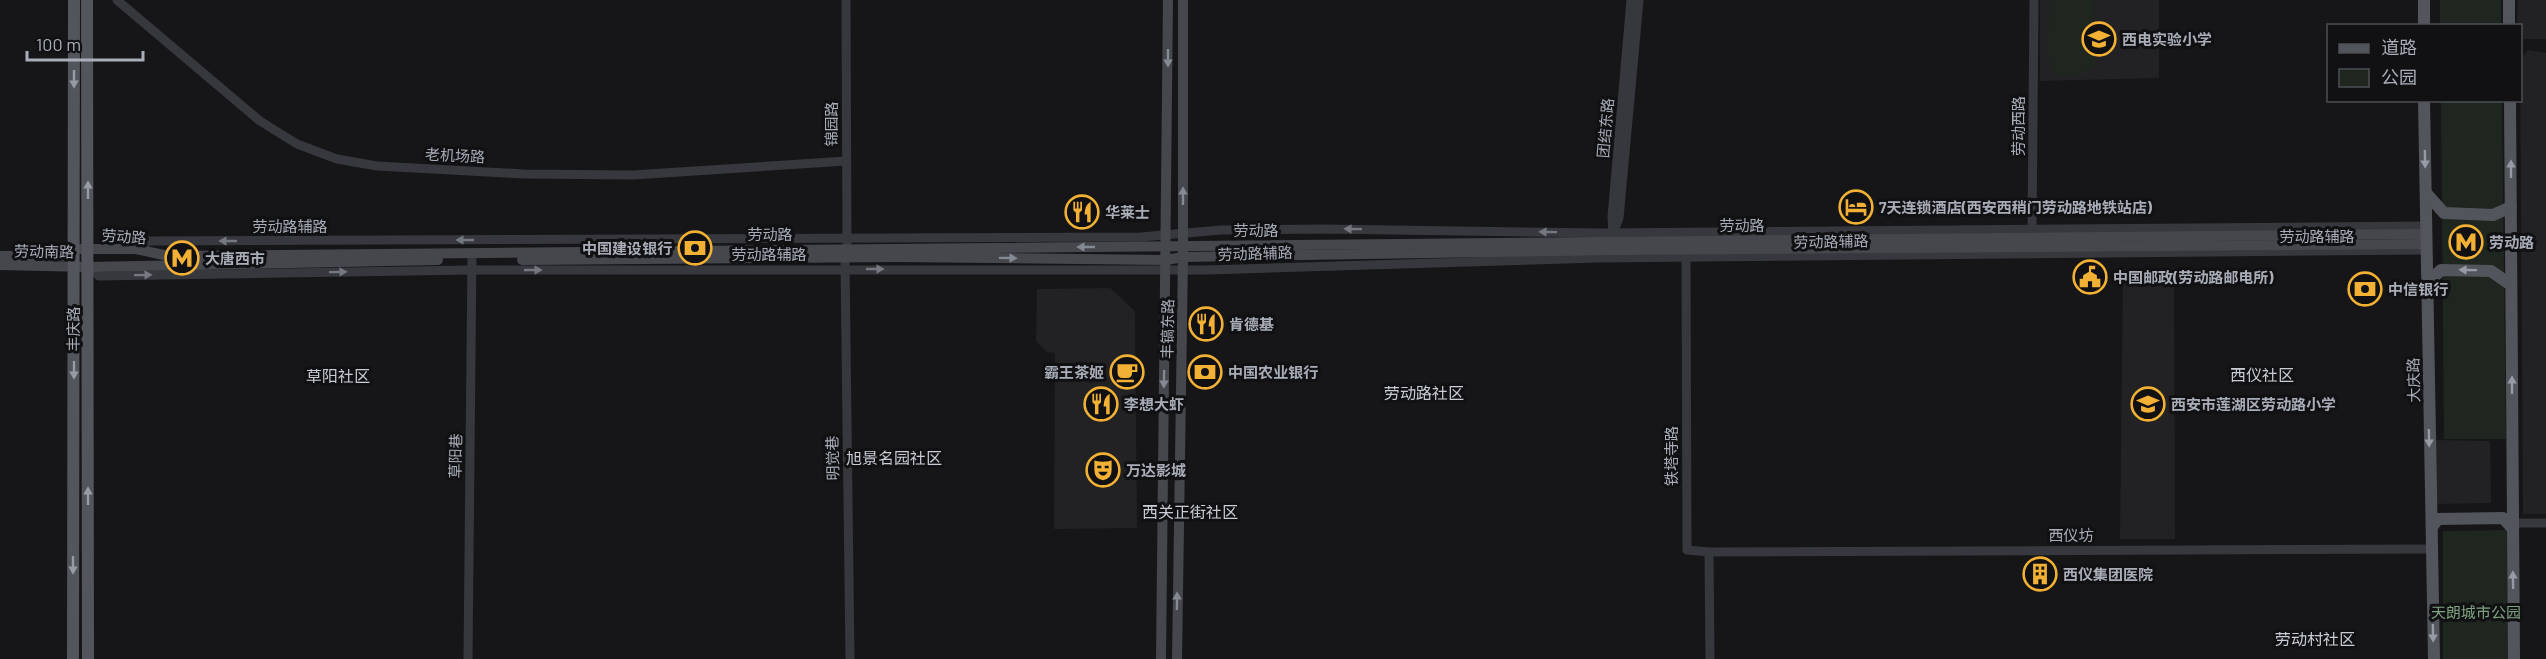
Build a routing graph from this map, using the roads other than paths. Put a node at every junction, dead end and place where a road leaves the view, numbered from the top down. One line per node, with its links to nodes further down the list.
1 (74, 0): 26 (main road, 丰庆路, one-way to 26)
2 (87, 0): 27 (main road, 丰庆路, one-way to 2)
3 (117, 0): 16 (street, 老机场路)
4 (846, 0): 16 (street, 锦园路)
5 (1168, 0): 20 (main road, 丰镐东路, one-way to 20)
6 (1184, 0): 19 (main road, 丰镐东路, one-way to 6)
7 (1631, 0): 23 (street, 团结东路)
8 (1639, 0): 23 (street)
9 (2034, 0): 22 (street, 劳动西路)
10 (2424, 0): 12 (main road)
11 (2509, 0): 13 (main road)
12 (2424, 24)
13 (2509, 24)
14 (2424, 102): 17 (main road, 大庆路, one-way to 17)
15 (2510, 102): 18 (main road, one-way to 15)
16 (846, 161): 30 (street, 锦园路)
17 (2426, 193): 18 (main road); 21 (main road, 大庆路)
18 (2511, 207): 39 (main road)
19 (1183, 234): 20 (street, 劳动路辅路); 23 (street, 劳动路辅路, one-way to 19); 29 (main road, 丰镐东路)
20 (1166, 235): 25 (main road, 丰镐东路); 30 (street, 劳动路辅路)
21 (2425, 238): 22 (main road, 劳动路); 22 (street, 劳动路辅路); 38 (main road, 大庆路)
22 (2032, 242): 24 (main road, 劳动路); 24 (street, 劳动路辅路)
23 (1613, 245): 24 (main road, 劳动路); 24 (street, 劳动路辅路); 29 (main road, 劳动路); 37 (street, 劳动路辅路)
24 (1686, 245): 46 (street, 铁塔寺路)
25 (1166, 247): 29 (main road, 劳动路); 30 (main road, 劳动路, one-way to 30); 34 (main road, 丰镐东路)
26 (74, 249): 27 (main road, 劳动南路); 31 (main road, 劳动南路); 35 (main road, 丰庆路)
27 (88, 249): 28 (main road, 劳动路); 36 (main road, 丰庆路)
28 (136, 249): 30 (street, 劳动路辅路, one-way to 28); 32 (main road, 劳动路)
29 (1183, 251): 34 (main road, 劳动路); 37 (main road, 丰镐东路)
30 (846, 253): 32 (main road, 劳动路); 32 (street, 劳动路辅路, one-way to 30); 34 (main road, 劳动路, one-way to 34); 50 (street, 明觉巷)
31 (0, 256)
32 (472, 261): 36 (main road, 劳动路, one-way to 32); 49 (street, 草阳巷)
33 (0, 265): 35 (main road, 劳动南路)
34 (1166, 265): 37 (street, 劳动路辅路); 51 (main road, 丰镐东路, one-way to 51)
35 (74, 266): 36 (main road, 劳动南路); 47 (main road, 丰庆路, one-way to 47)
36 (88, 267): 48 (main road, 丰庆路, one-way to 36)
37 (1183, 269): 52 (main road, 丰镐东路, one-way to 37)
38 (2426, 284): 39 (main road, one-way to 38); 41 (main road, 大庆路, one-way to 41)
39 (2511, 285): 40 (main road, one-way to 39)
40 (2513, 499): 41 (main road); 43 (main road)
41 (2431, 504): 44 (main road, 大庆路)
42 (2546, 523): 43 (street)
43 (2513, 526): 44 (main road); 55 (main road, one-way to 43)
44 (2432, 527): 45 (main road, 大庆路)
45 (2432, 549): 46 (street, 西仪坊); 54 (main road, 大庆路, one-way to 54)
46 (1709, 552): 53 (street)
47 (73, 659)
48 (88, 659)
49 (468, 659)
50 (850, 659)
51 (1161, 659)
52 (1177, 659)
53 (1710, 659)
54 (2434, 659)
55 (2514, 659)

